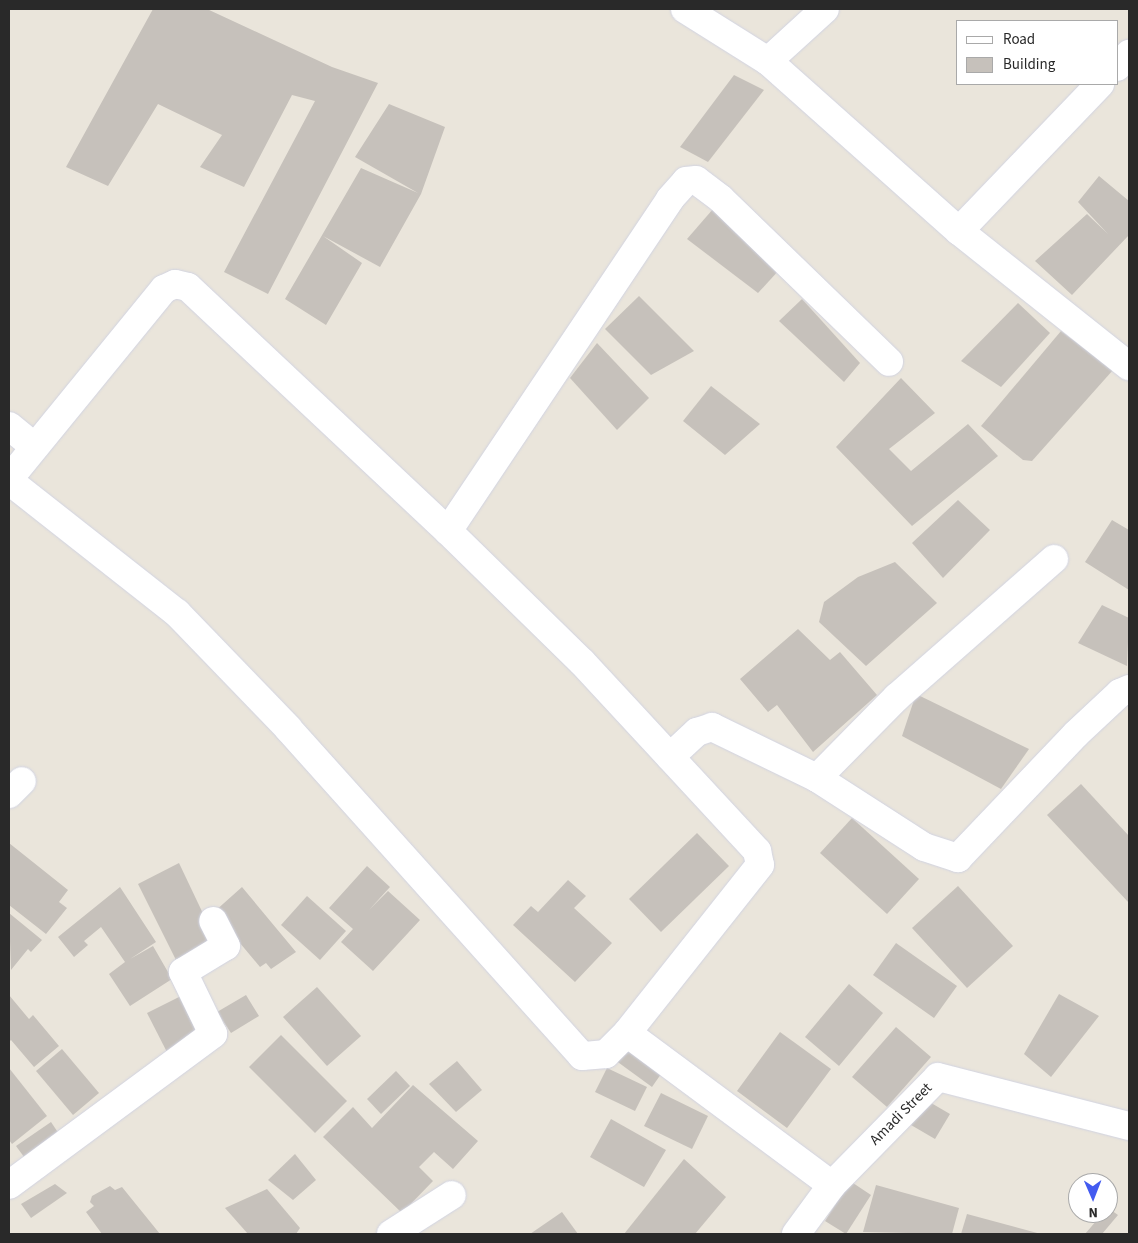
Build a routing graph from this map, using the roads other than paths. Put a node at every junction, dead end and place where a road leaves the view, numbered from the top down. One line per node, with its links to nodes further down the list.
1 (686, 9): 4 (street)
2 (825, 9): 4 (street)
3 (1129, 54): 5 (street)
4 (768, 61): 7 (street)
5 (1118, 66)
6 (1099, 85): 7 (street)
7 (959, 231): 9 (street)
8 (888, 362): 13 (street)
9 (1129, 366)
10 (9, 426): 11 (street)
11 (35, 447): 12 (street); 13 (street)
12 (9, 480): 19 (street)
13 (448, 531): 16 (street)
14 (1054, 559): 17 (street)
15 (1129, 690): 17 (street)
16 (670, 757): 17 (street); 19 (street)
17 (817, 778)
18 (213, 921): 21 (street)
19 (627, 1033): 22 (street)
20 (1129, 1126): 22 (street, Amadi Street)
21 (9, 1185)
22 (832, 1185): 25 (street, Amadi Street)
23 (452, 1195): 24 (street)
24 (391, 1234)
25 (796, 1234)

